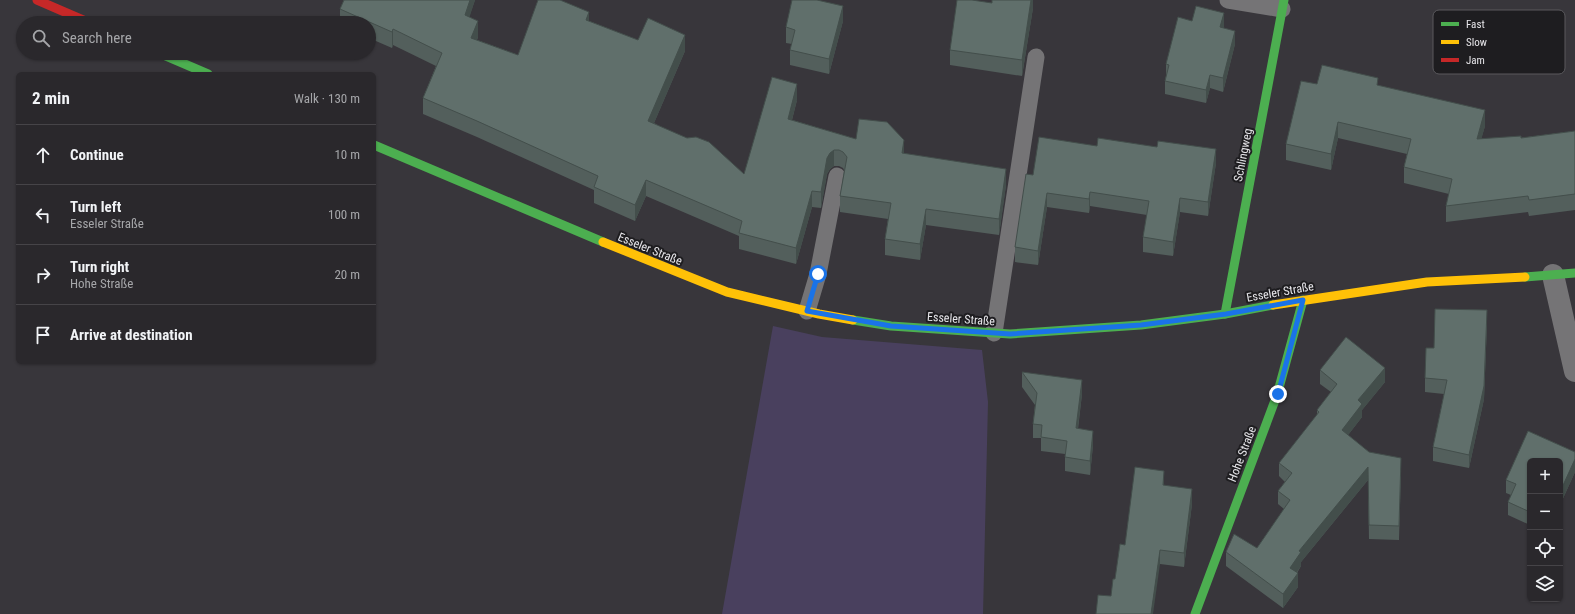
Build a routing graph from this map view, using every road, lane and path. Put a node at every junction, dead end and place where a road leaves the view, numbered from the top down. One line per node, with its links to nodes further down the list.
1 (37, 0): 4 (main road)
2 (1228, 0): 3 (lane)
3 (1283, 4): 14 (main road, Schlingweg)
4 (74, 16)
5 (1036, 57): 15 (lane)
6 (175, 60): 7 (main road)
7 (203, 72)
8 (376, 147): 13 (main road, Esseler Straße)
9 (837, 176): 13 (lane)
10 (1575, 273): 11 (main road, Esseler Straße)
11 (1553, 275): 12 (main road, Esseler Straße); 16 (street)
12 (1303, 300): 14 (main road, Esseler Straße); 17 (main road, Hohe Straße)
13 (807, 311): 15 (main road, Esseler Straße)
14 (1226, 314): 15 (main road, Esseler Straße)
15 (994, 333)
16 (1575, 371)
17 (1195, 614)

